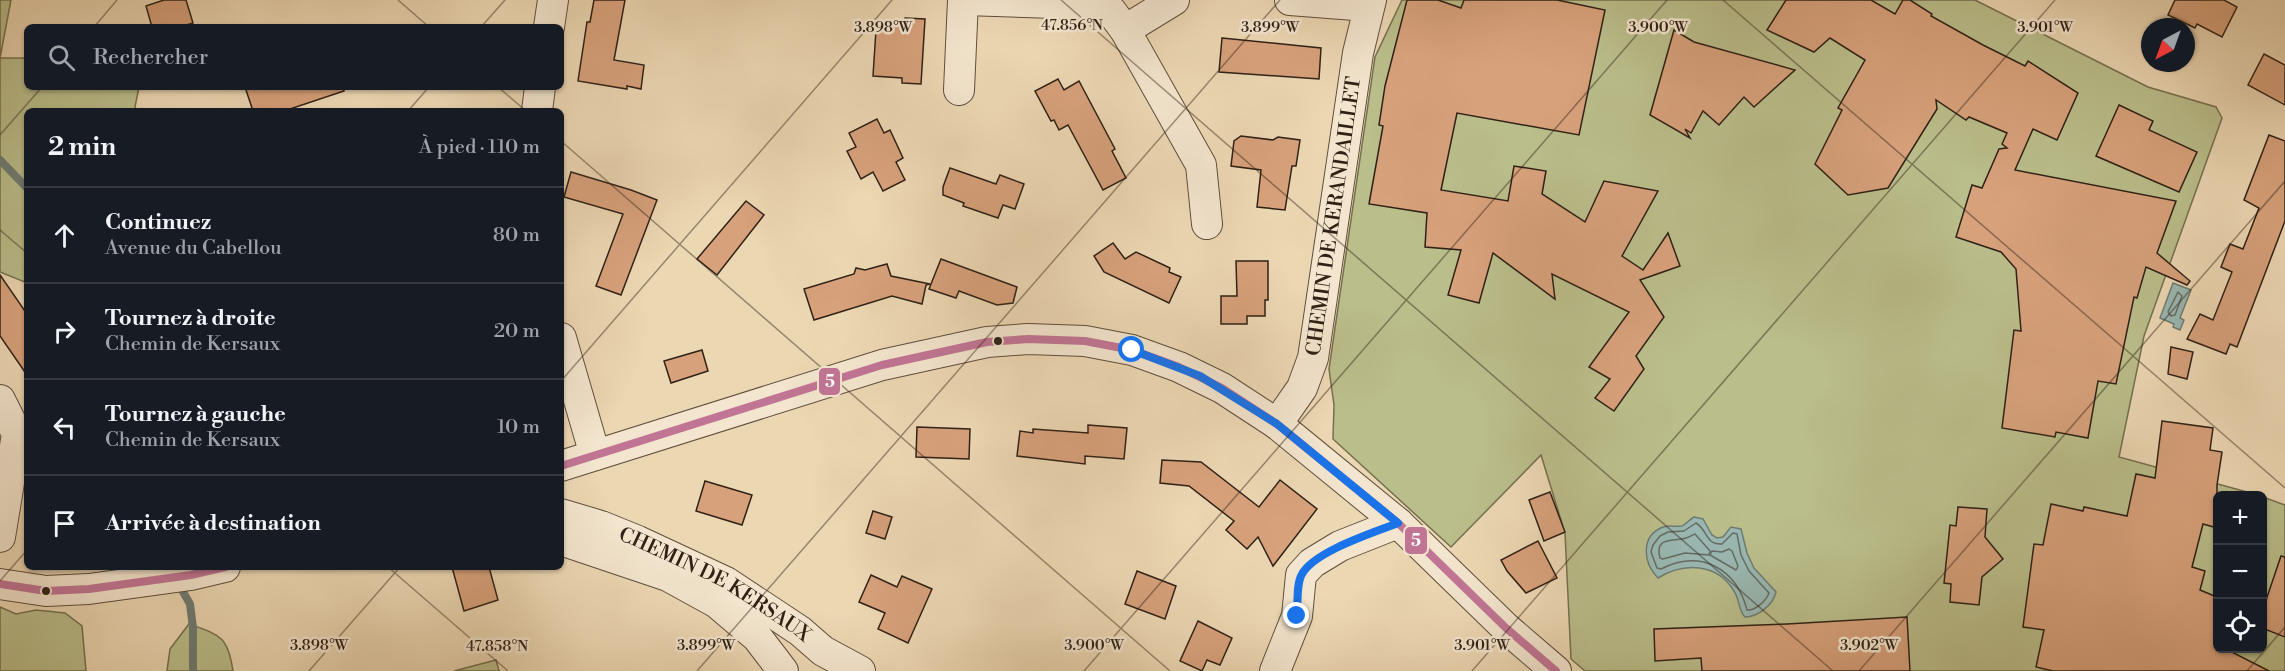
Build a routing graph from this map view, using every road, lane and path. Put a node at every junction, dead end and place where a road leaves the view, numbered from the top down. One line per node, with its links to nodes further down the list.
1 (553, 0): 6 (street)
2 (964, 0): 7 (street); 9 (street)
3 (1174, 0): 7 (street)
4 (1290, 0): 5 (street)
5 (1369, 3): 14 (street, CHEMIN DE KERANDAILLET)
6 (549, 24)
7 (1125, 30): 11 (street)
8 (540, 90): 10 (street)
9 (959, 90)
10 (537, 108)
11 (1207, 224)
12 (564, 348): 15 (street)
13 (0, 400): 19 (street)
14 (1277, 424): 15 (street); 18 (street)
15 (595, 455): 16 (street)
16 (564, 465)
17 (564, 515): 24 (street, CHEMIN DE KERSAUX)
18 (1398, 523): 25 (street); 26 (street)
19 (0, 537)
20 (564, 541): 23 (street)
21 (212, 570): 22 (street)
22 (0, 584)
23 (783, 671)
24 (860, 671)
25 (1275, 671)
26 (1556, 671)

